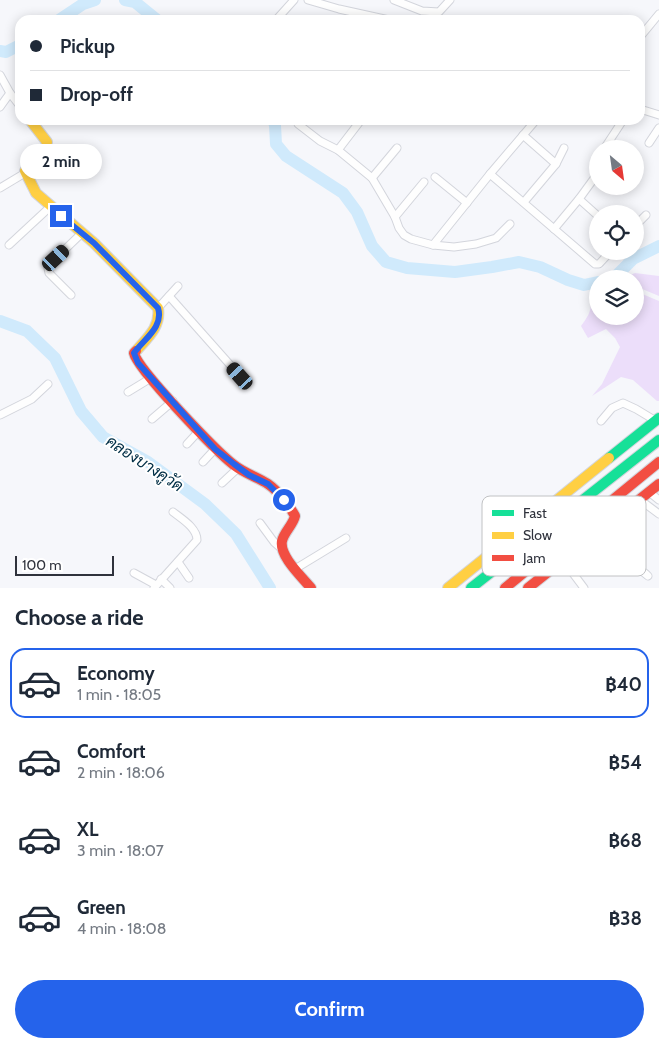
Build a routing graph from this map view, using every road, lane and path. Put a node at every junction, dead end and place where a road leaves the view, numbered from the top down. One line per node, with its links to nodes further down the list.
1 (294, 0): 7 (street)
2 (308, 0): 8 (street)
3 (450, 0): 5 (street)
4 (397, 1): 5 (street)
5 (422, 11): 9 (street)
6 (659, 14): 10 (street)
7 (280, 15)
8 (366, 15)
9 (421, 15)
10 (645, 30)
11 (0, 75): 12 (street)
12 (10, 93): 13 (street); 14 (street)
13 (15, 100)
14 (0, 107)
15 (645, 111): 16 (street)
16 (659, 115)
17 (34, 125): 30 (main road)
18 (299, 125): 28 (street)
19 (357, 125): 28 (street)
20 (532, 125): 23 (street)
21 (620, 125): 24 (street)
22 (659, 128): 25 (street)
23 (524, 135): 29 (street); 31 (street)
24 (610, 140)
25 (648, 143)
26 (397, 148): 33 (street)
27 (564, 148): 29 (street)
28 (338, 150): 33 (street)
29 (556, 164): 38 (street)
30 (24, 173): 36 (street); 40 (main road)
31 (490, 174): 38 (street); 39 (street)
32 (435, 177): 39 (street)
33 (372, 178): 42 (street)
34 (424, 182): 42 (street)
35 (589, 185): 37 (street)
36 (0, 188)
37 (579, 199): 41 (street); 44 (street)
38 (524, 202): 44 (street)
39 (467, 203): 47 (street)
40 (50, 207): 45 (main road); 46 (street)
41 (589, 208)
42 (395, 217): 47 (street)
43 (510, 224): 47 (street)
44 (554, 229): 48 (street)
45 (82, 233): 52 (street); 54 (main road)
46 (9, 245)
47 (433, 245)
48 (589, 259)
49 (590, 260): 50 (street)
50 (604, 260)
51 (178, 286): 53 (street)
52 (71, 295)
53 (169, 296): 54 (street); 55 (street)
54 (158, 308): 56 (main road)
55 (240, 376)
56 (151, 378): 58 (street); 59 (main road)
57 (48, 384): 60 (street)
58 (128, 392)
59 (173, 401): 61 (street); 64 (main road)
60 (0, 415)
61 (152, 419)
62 (658, 420): 63 (street); 74 (main road)
63 (601, 421)
64 (199, 431): 66 (street); 67 (main road)
65 (659, 440): 75 (main road)
66 (187, 444)
67 (215, 449): 68 (street); 70 (main road)
68 (204, 462)
69 (659, 462): 76 (main road)
70 (238, 468): 71 (street); 84 (main road)
71 (222, 483)
72 (659, 484): 73 (main road)
73 (649, 492): 77 (main road); 78 (street)
74 (563, 496)
75 (587, 496)
76 (618, 496)
77 (644, 496)
78 (659, 500)
79 (646, 505): 81 (street)
80 (174, 512): 86 (street)
81 (659, 514)
82 (260, 523): 84 (street)
83 (346, 538): 87 (street)
84 (282, 549): 87 (main road)
85 (482, 561): 97 (main road)
86 (178, 562): 93 (street); 94 (street)
87 (295, 569): 96 (main road)
88 (134, 573): 94 (street)
89 (486, 576): 98 (main road)
90 (521, 576): 99 (main road)
91 (543, 576): 100 (main road)
92 (575, 576): 101 (street)
93 (189, 578)
94 (157, 584): 95 (street)
95 (170, 588)
96 (310, 588)
97 (448, 588)
98 (471, 588)
99 (505, 588)
100 (528, 588)
101 (584, 588)

